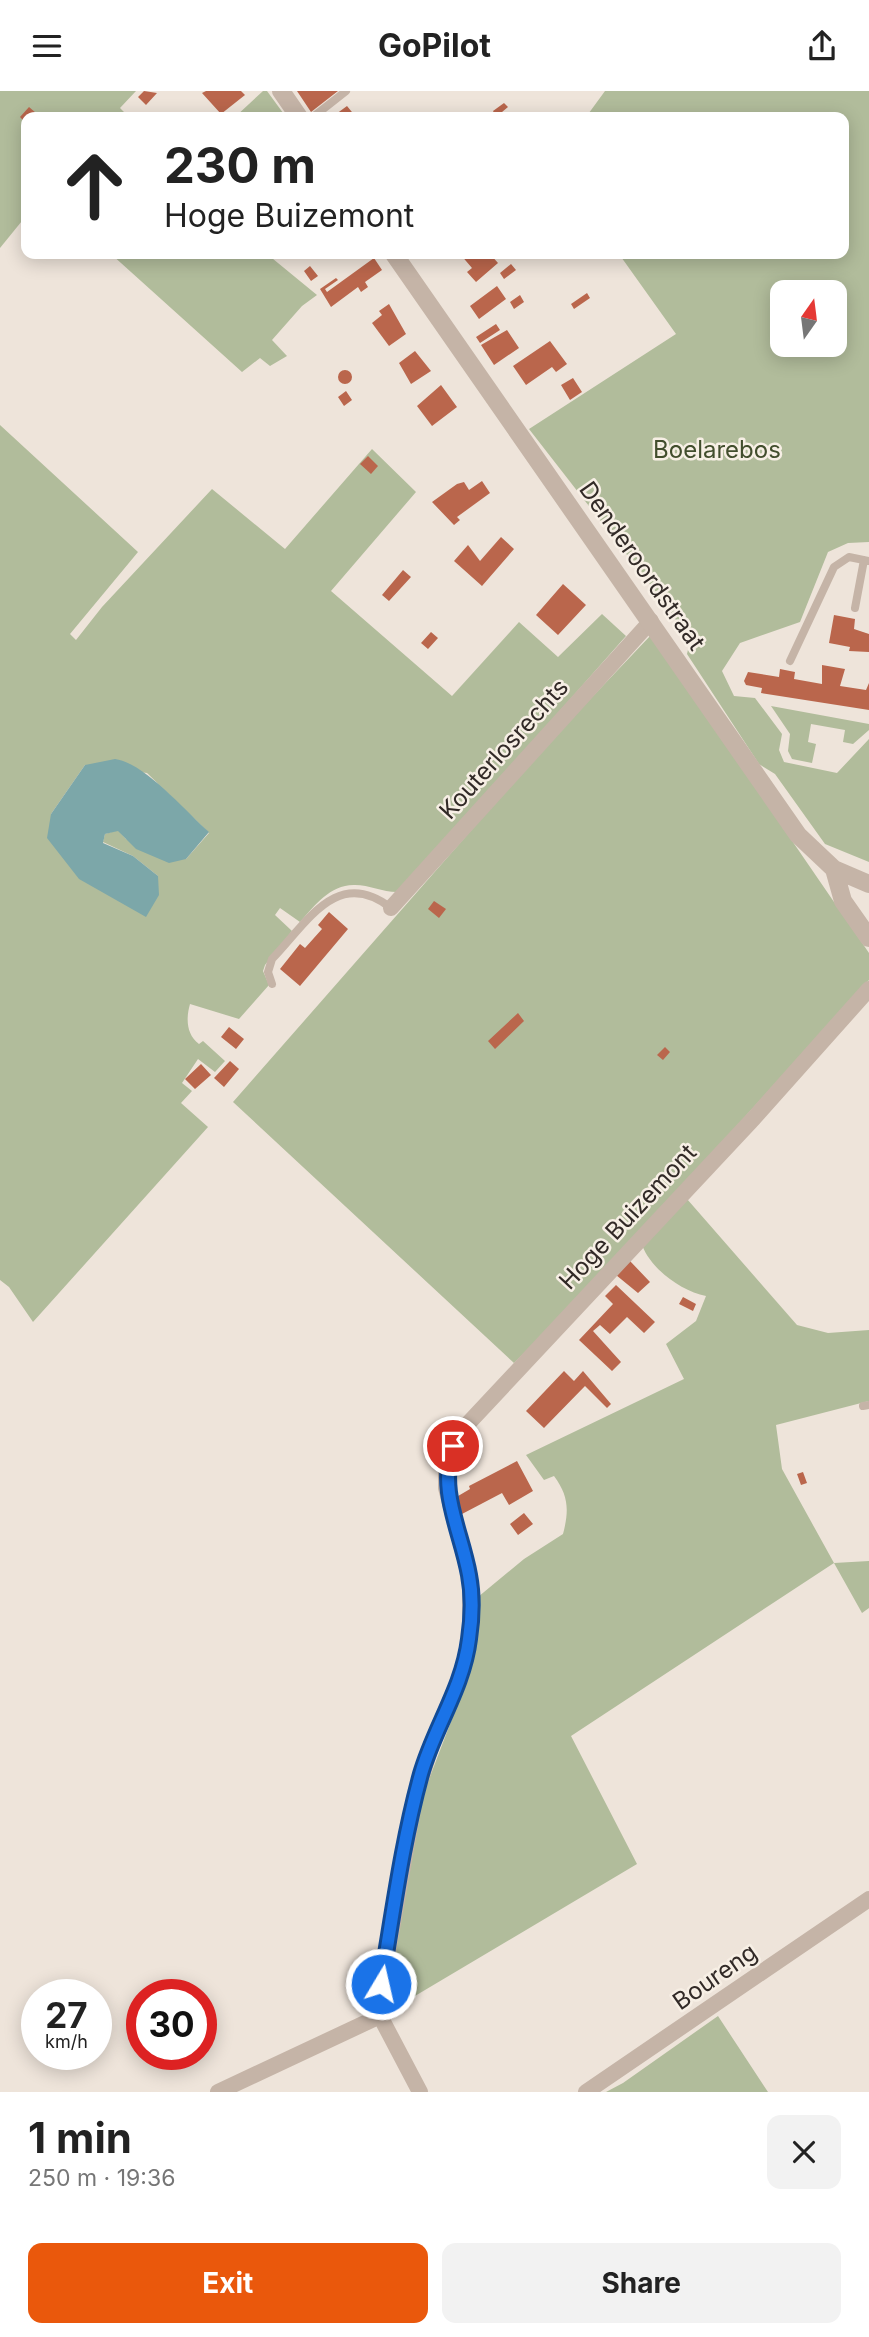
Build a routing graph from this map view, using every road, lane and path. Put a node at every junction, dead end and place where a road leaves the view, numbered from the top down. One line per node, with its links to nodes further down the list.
1 (281, 91): 3 (street)
2 (346, 91): 4 (lane)
3 (296, 112)
4 (319, 112)
5 (398, 259): 8 (street, Denderoordstraat)
6 (866, 560): 7 (lane); 9 (lane)
7 (855, 608)
8 (651, 621): 10 (street, Denderoordstraat); 12 (street, Kouterlosrechts)
9 (790, 661)
10 (834, 869): 11 (street, Denderoordstraat); 13 (street)
11 (869, 884)
12 (391, 908): 14 (lane)
13 (869, 938)
14 (272, 984)
15 (869, 989): 17 (street, Hoge Buizemont)
16 (869, 1899): 18 (street, Boureng)
17 (380, 2016): 19 (street); 20 (street)
18 (590, 2091)
19 (218, 2092)
20 (420, 2092)

